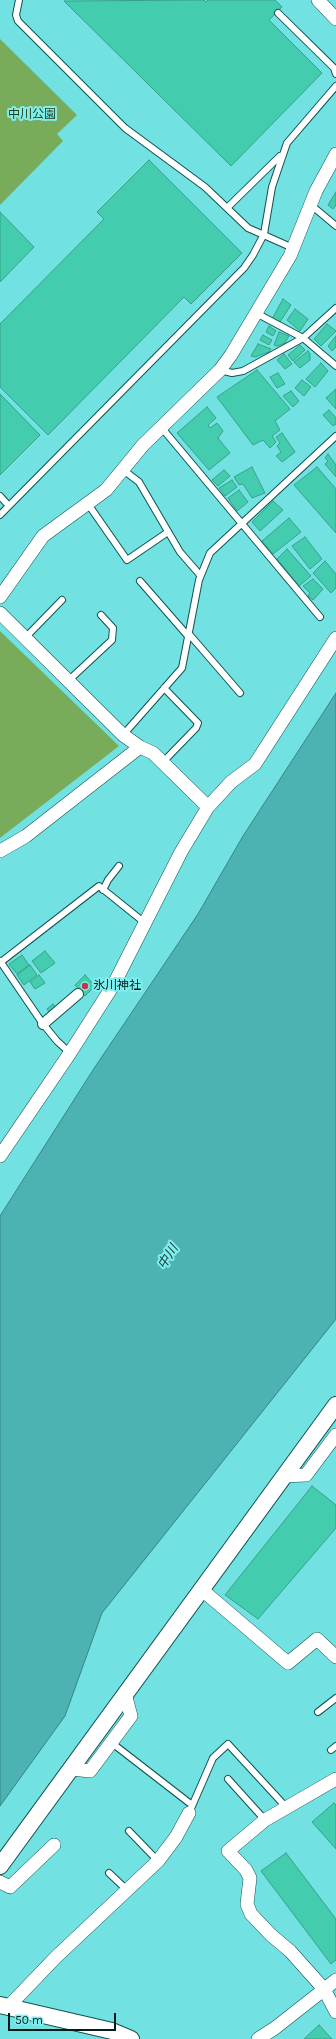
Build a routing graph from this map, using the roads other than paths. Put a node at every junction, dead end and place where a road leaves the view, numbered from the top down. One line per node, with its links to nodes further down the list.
1 (19, 0): 10 (lane)
2 (318, 0): 4 (street)
3 (278, 13): 5 (lane)
4 (336, 19)
5 (336, 74)
6 (336, 86): 8 (lane)
7 (336, 154): 9 (street)
8 (282, 155): 10 (lane); 12 (lane)
9 (311, 205): 11 (lane); 13 (street)
10 (227, 208): 12 (lane)
11 (336, 226)
12 (264, 234): 13 (lane); 24 (lane)
13 (292, 248): 15 (street)
14 (336, 308): 16 (lane)
15 (255, 313): 16 (lane); 18 (street)
16 (304, 338): 17 (lane); 18 (lane)
17 (336, 366)
18 (220, 370): 19 (street)
19 (161, 427): 21 (street); 26 (lane)
20 (336, 436): 26 (lane)
21 (122, 469): 23 (street); 27 (lane)
22 (0, 496): 24 (lane)
23 (88, 504): 27 (lane); 30 (street)
24 (9, 506): 25 (lane)
25 (0, 515)
26 (240, 524): 28 (lane); 34 (lane)
27 (168, 532): 28 (lane)
28 (200, 575): 35 (lane)
29 (140, 581): 35 (lane)
30 (0, 597)
31 (62, 600): 36 (lane)
32 (0, 613): 36 (street)
33 (101, 615): 38 (lane)
34 (320, 617)
35 (188, 635): 39 (lane); 40 (lane)
36 (25, 638): 38 (street)
37 (336, 638): 44 (street)
38 (68, 681): 41 (street)
39 (164, 688): 41 (lane); 43 (lane)
40 (240, 693)
41 (122, 735): 42 (street)
42 (140, 747): 43 (street); 45 (street)
43 (163, 762): 44 (street)
44 (208, 807): 48 (street)
45 (0, 851)
46 (118, 866): 47 (lane)
47 (103, 890): 48 (lane); 49 (lane)
48 (146, 924): 52 (street)
49 (0, 962): 51 (lane)
50 (78, 994): 51 (street)
51 (43, 1024): 52 (lane)
52 (70, 1053): 53 (street)
53 (0, 1156)
54 (336, 1405): 56 (street)
55 (336, 1437): 56 (street)
56 (283, 1476): 57 (street)
57 (201, 1589): 58 (street); 59 (street)
58 (336, 1657)
59 (126, 1694): 62 (street); 63 (street)
60 (336, 1698): 61 (lane)
61 (318, 1712)
62 (112, 1743): 63 (street); 67 (lane)
63 (72, 1769): 72 (street)
64 (228, 1779): 68 (lane)
65 (336, 1779): 66 (street)
66 (286, 1807): 67 (lane); 68 (street)
67 (190, 1809): 71 (street)
68 (265, 1820): 77 (street)
69 (129, 1831): 71 (lane)
70 (54, 1845): 74 (street)
71 (158, 1861): 75 (street)
72 (0, 1866)
73 (109, 1873): 75 (lane)
74 (0, 1882)
75 (127, 1890): 78 (street)
76 (336, 1980): 77 (street)
77 (324, 1989): 79 (street); 81 (street)
78 (4, 2006): 80 (street)
79 (336, 2012)
80 (132, 2039)
81 (258, 2039)

